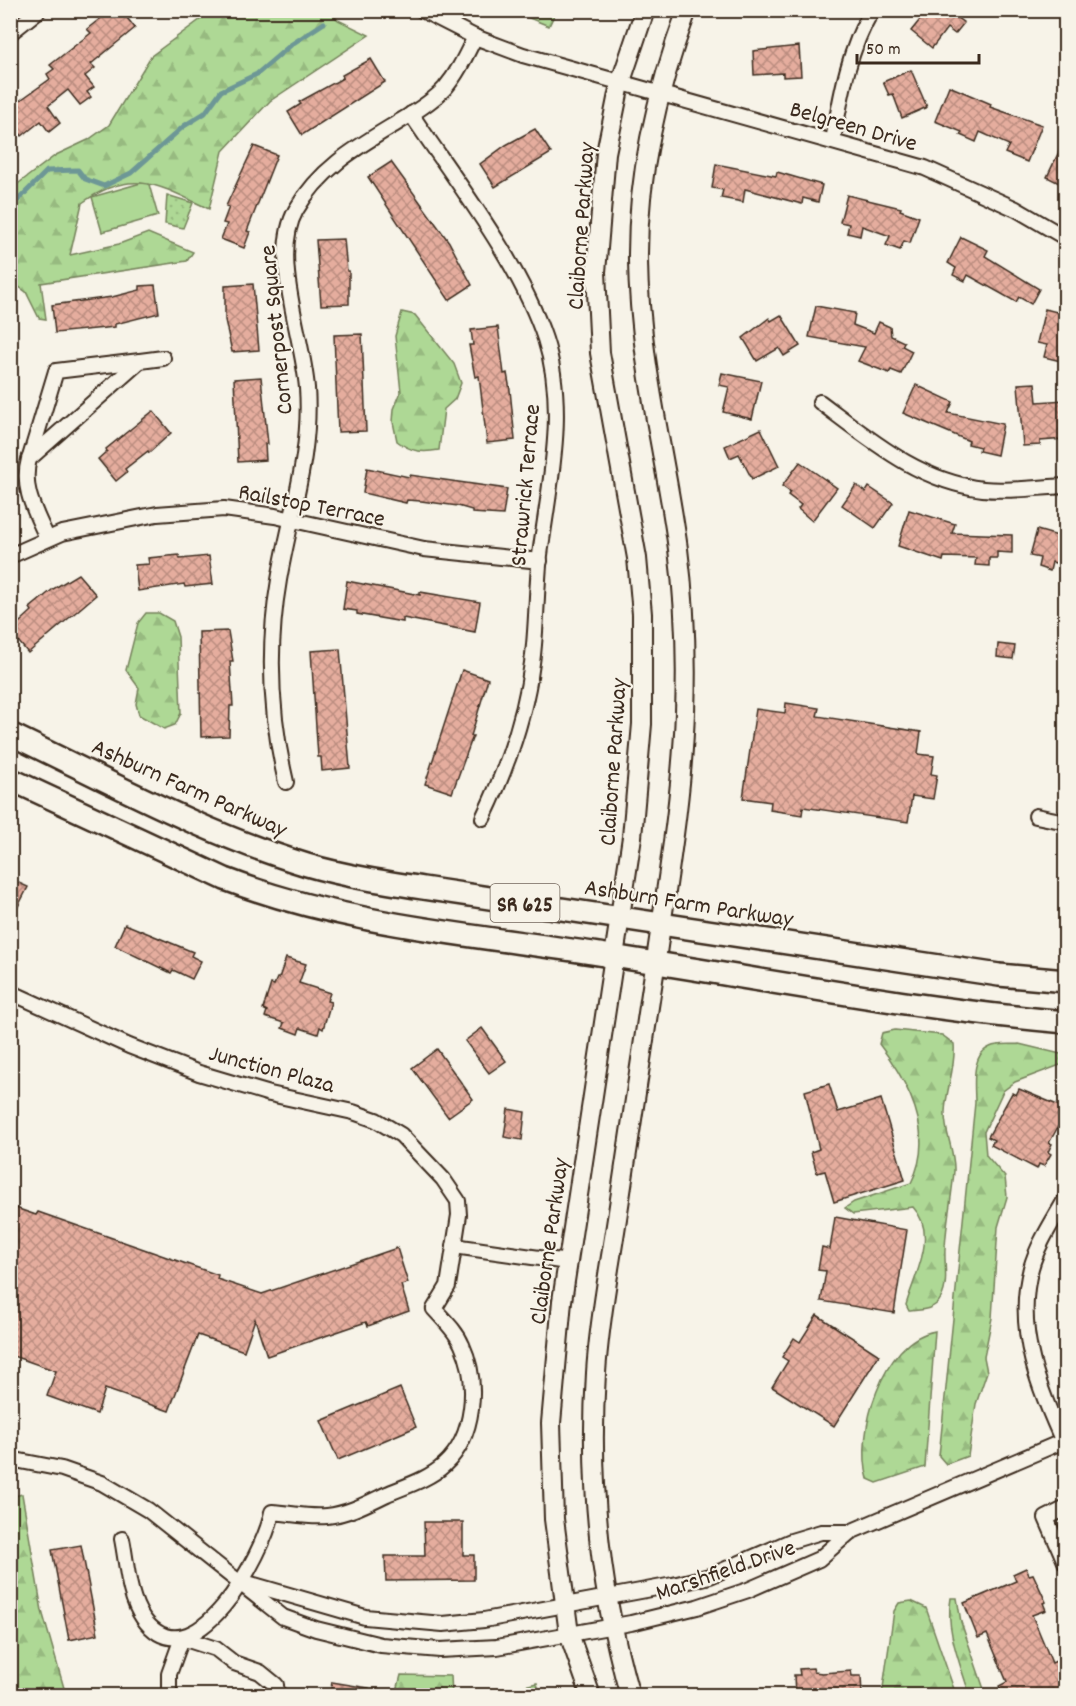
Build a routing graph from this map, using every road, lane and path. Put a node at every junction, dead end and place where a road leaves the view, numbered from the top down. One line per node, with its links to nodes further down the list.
1 (39, 10): 6 (street)
2 (422, 10): 7 (street, Belgreen Drive)
3 (645, 10): 8 (main road, Claiborne Parkway)
4 (687, 10): 9 (main road)
5 (872, 10): 11 (street)
6 (10, 33)
7 (475, 37): 8 (street, Belgreen Drive); 10 (street, Cornerpost Square)
8 (620, 84): 9 (street, Belgreen Drive); 28 (main road, Claiborne Parkway)
9 (659, 94): 11 (street, Belgreen Drive); 29 (main road)
10 (411, 114): 18 (street, Cornerpost Square); 21 (street, Strawrick Terrace)
11 (833, 141): 12 (street, Belgreen Drive)
12 (1065, 238)
13 (163, 358): 14 (street)
14 (140, 361): 16 (street); 16 (street)
15 (820, 402): 17 (street)
16 (29, 459): 19 (street)
17 (1065, 486)
18 (293, 520): 19 (street, Railstop Terrace); 21 (street, Railstop Terrace); 24 (street, Cornerpost Square)
19 (46, 538): 20 (street, Railstop Terrace)
20 (10, 556)
21 (540, 561): 26 (street, Strawrick Terrace)
22 (10, 734): 28 (main road, Ashburn Farm Parkway / SR 625)
23 (10, 779): 30 (main road, SR 625)
24 (286, 782)
25 (1036, 816): 27 (street)
26 (483, 818)
27 (1065, 822)
28 (620, 918): 29 (main road, Ashburn Farm Parkway / SR 625); 30 (main road, Claiborne Parkway)
29 (662, 925): 31 (main road); 32 (main road, Ashburn Farm Parkway / SR 625)
30 (613, 956): 31 (main road, SR 625); 37 (main road, Claiborne Parkway)
31 (656, 964): 34 (main road, SR 625); 45 (main road)
32 (1065, 981)
33 (10, 992): 36 (street, Junction Plaza)
34 (1065, 1022)
35 (1065, 1198): 38 (street)
36 (454, 1245): 37 (street); 44 (street, Junction Plaza)
37 (568, 1262): 46 (main road, Claiborne Parkway)
38 (1064, 1443): 41 (street, Marshfield Drive)
39 (10, 1459): 44 (street)
40 (1065, 1508): 43 (street)
41 (850, 1532): 45 (street, Marshfield Drive); 47 (street, Marshfield Drive)
42 (122, 1539): 49 (street)
43 (1065, 1564)
44 (241, 1581): 46 (street, Marshfield Drive); 48 (street, Marshfield Drive); 49 (street)
45 (608, 1597): 46 (street, Marshfield Drive); 47 (main road)
46 (565, 1604): 48 (main road, Claiborne Parkway)
47 (614, 1626): 48 (street, Marshfield Drive); 53 (main road)
48 (569, 1634): 52 (main road, Claiborne Parkway)
49 (182, 1638): 50 (street); 51 (street)
50 (169, 1695)
51 (278, 1695)
52 (591, 1695)
53 (630, 1695)

